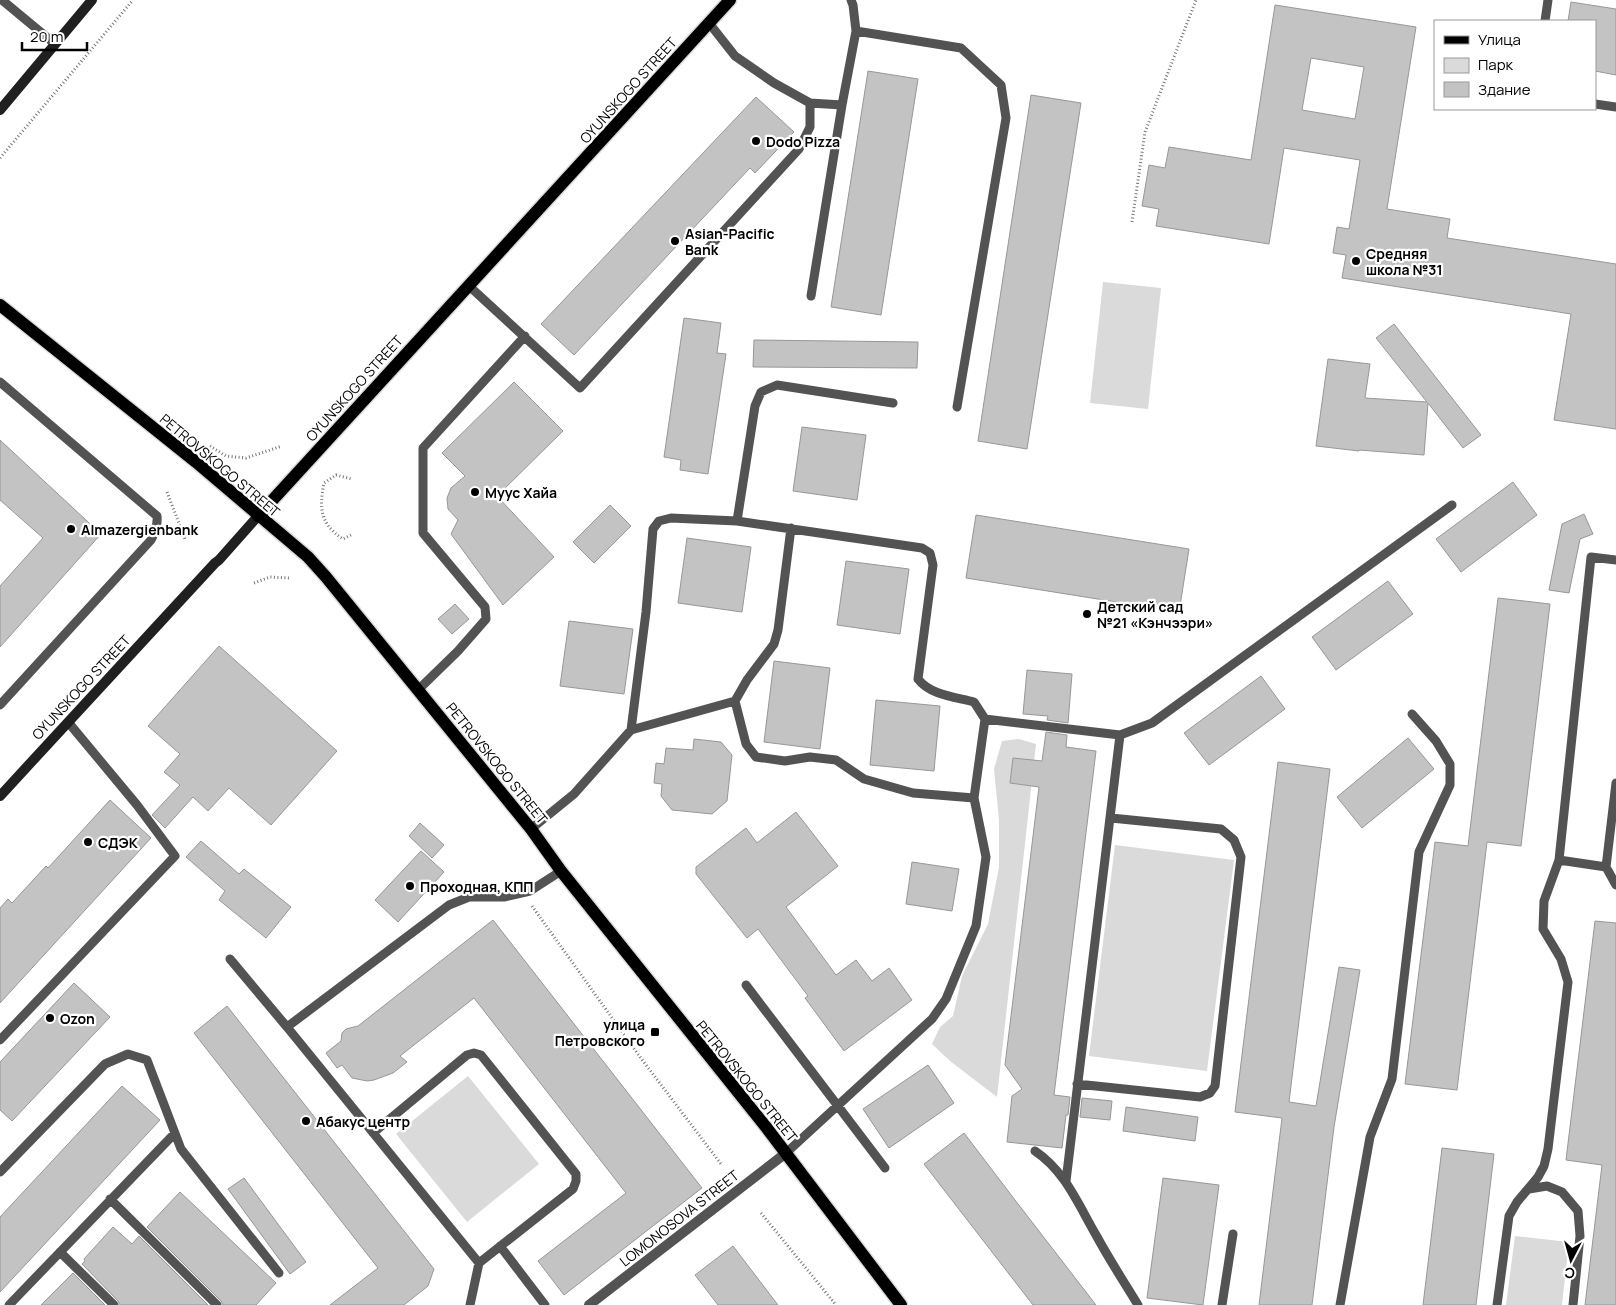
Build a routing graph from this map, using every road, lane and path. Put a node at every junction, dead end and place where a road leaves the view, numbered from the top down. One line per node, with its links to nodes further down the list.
1 (2, 0): 11 (lane)
2 (92, 0): 11 (main road)
3 (133, 0): 17 (path)
4 (730, 0): 9 (main road, OYUNSKOGO STREET)
5 (851, 0): 10 (lane)
6 (1196, 0): 18 (path)
7 (1548, 0): 8 (lane)
8 (1545, 20)
9 (709, 23): 12 (lane); 19 (main road, OYUNSKOGO STREET)
10 (856, 31): 13 (lane); 25 (lane)
11 (55, 44): 16 (main road)
12 (810, 103): 13 (lane); 22 (lane)
13 (842, 104): 20 (lane)
14 (1596, 104): 15 (lane)
15 (1616, 107)
16 (0, 110)
17 (0, 158)
18 (1132, 222)
19 (469, 286): 22 (lane); 31 (main road, OYUNSKOGO STREET)
20 (811, 296)
21 (0, 305): 31 (main road, PETROVSKOGO STREET)
22 (525, 336): 39 (lane)
23 (0, 382): 41 (lane)
24 (894, 403): 32 (lane)
25 (957, 407)
26 (210, 446): 27 (path)
27 (282, 446)
28 (352, 480): 34 (path)
29 (167, 492): 35 (path)
30 (1452, 505): 46 (lane)
31 (258, 516): 39 (main road, PETROVSKOGO STREET); 44 (main road, OYUNSKOGO STREET)
32 (737, 521): 33 (lane); 45 (lane)
33 (791, 528): 40 (lane); 43 (lane)
34 (352, 535)
35 (185, 539)
36 (1616, 560): 52 (lane)
37 (289, 578): 38 (path)
38 (254, 583)
39 (419, 689): 51 (main road, PETROVSKOGO STREET)
40 (735, 701): 45 (lane); 49 (lane)
41 (0, 704)
42 (1412, 714): 89 (lane)
43 (985, 719): 46 (lane); 49 (lane)
44 (68, 722): 48 (main road, OYUNSKOGO STREET); 60 (lane)
45 (631, 730): 51 (lane)
46 (1120, 735): 50 (lane)
47 (1616, 783): 53 (lane)
48 (0, 796)
49 (974, 798): 62 (lane)
50 (1111, 818): 61 (lane); 61 (lane)
51 (531, 829): 54 (main road, PETROVSKOGO STREET)
52 (1559, 860): 53 (lane); 71 (lane)
53 (1606, 867): 55 (lane)
54 (561, 872): 56 (lane); 66 (main road, PETROVSKOGO STREET)
55 (1616, 885)
56 (522, 893): 59 (lane); 67 (path)
57 (230, 959): 59 (lane)
58 (746, 985): 62 (lane)
59 (287, 1027): 64 (lane)
60 (0, 1040)
61 (1077, 1084): 70 (lane)
62 (838, 1105): 66 (lane); 68 (lane)
63 (174, 1133): 69 (lane); 72 (lane); 78 (lane)
64 (373, 1133): 75 (lane); 77 (lane)
65 (1035, 1151): 70 (lane)
66 (786, 1153): 84 (street, LOMONOSOVA STREET); 86 (main road, PETROVSKOGO STREET)
67 (721, 1164)
68 (885, 1168)
69 (0, 1172)
70 (1066, 1181): 87 (lane)
71 (1529, 1189): 90 (lane); 91 (lane)
72 (110, 1199): 76 (lane); 81 (lane)
73 (761, 1213): 85 (path)
74 (1233, 1234): 88 (lane)
75 (500, 1246): 77 (lane); 83 (lane)
76 (60, 1252): 79 (lane); 80 (lane)
77 (479, 1263): 82 (lane)
78 (279, 1273)
79 (9, 1305)
80 (114, 1305)
81 (217, 1305)
82 (470, 1305)
83 (546, 1305)
84 (590, 1305)
85 (836, 1305)
86 (901, 1305)
87 (1138, 1305)
88 (1222, 1305)
89 (1340, 1305)
90 (1498, 1305)
91 (1573, 1305)

